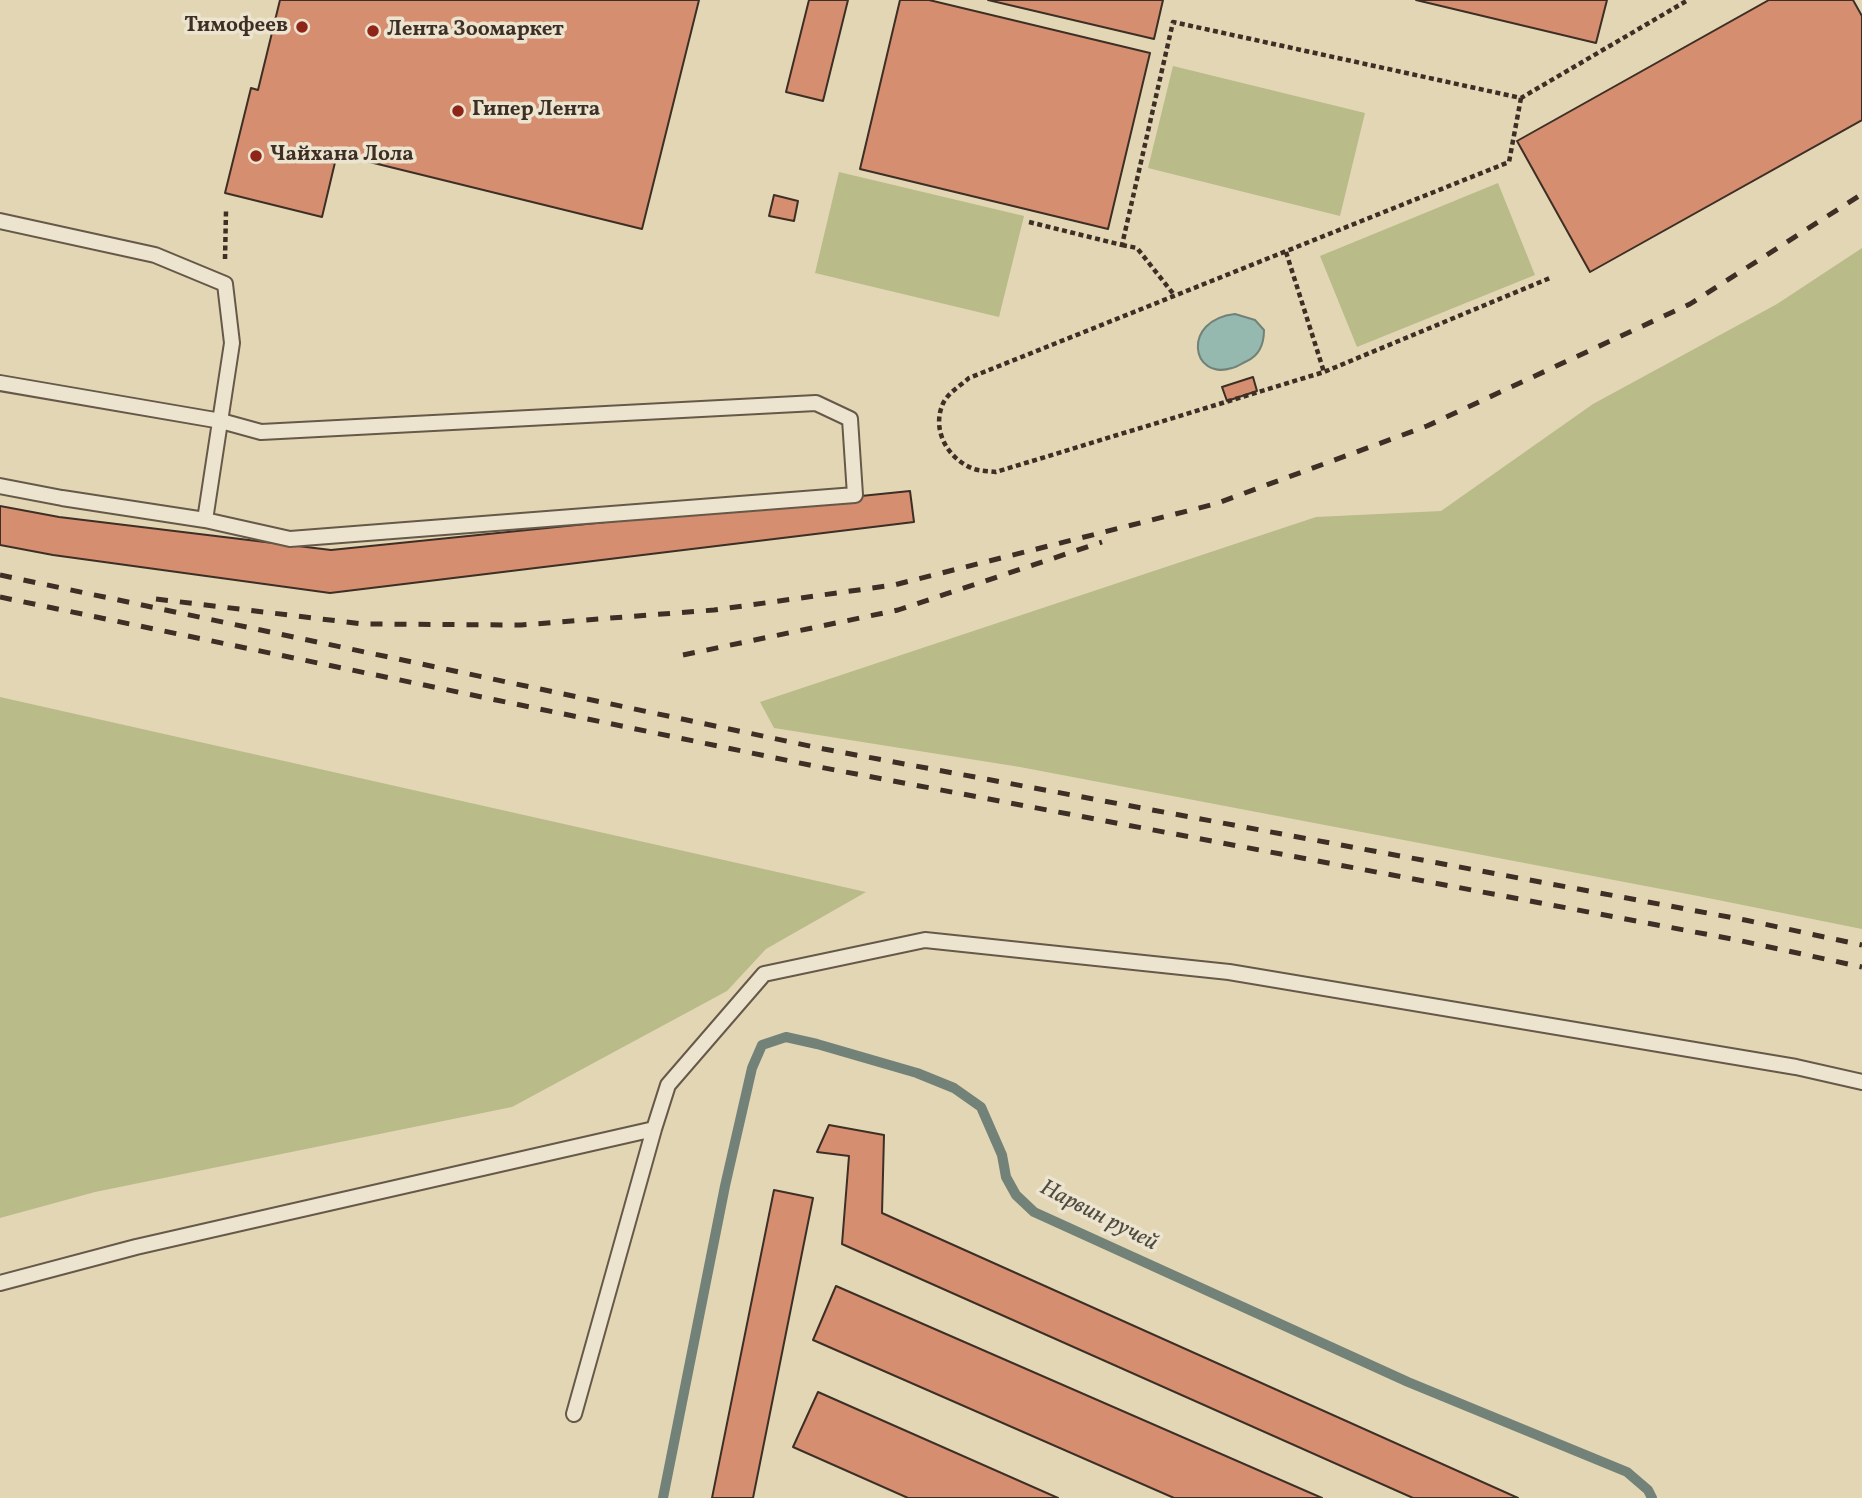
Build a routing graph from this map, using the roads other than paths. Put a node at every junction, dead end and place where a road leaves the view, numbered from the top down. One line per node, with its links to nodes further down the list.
1 (0, 221): 3 (lane)
2 (0, 383): 3 (lane)
3 (221, 421): 5 (lane); 5 (lane)
4 (0, 486): 5 (lane)
5 (205, 520)
6 (1862, 1082): 7 (lane)
7 (654, 1129): 8 (lane); 9 (lane)
8 (0, 1283)
9 (574, 1414)

